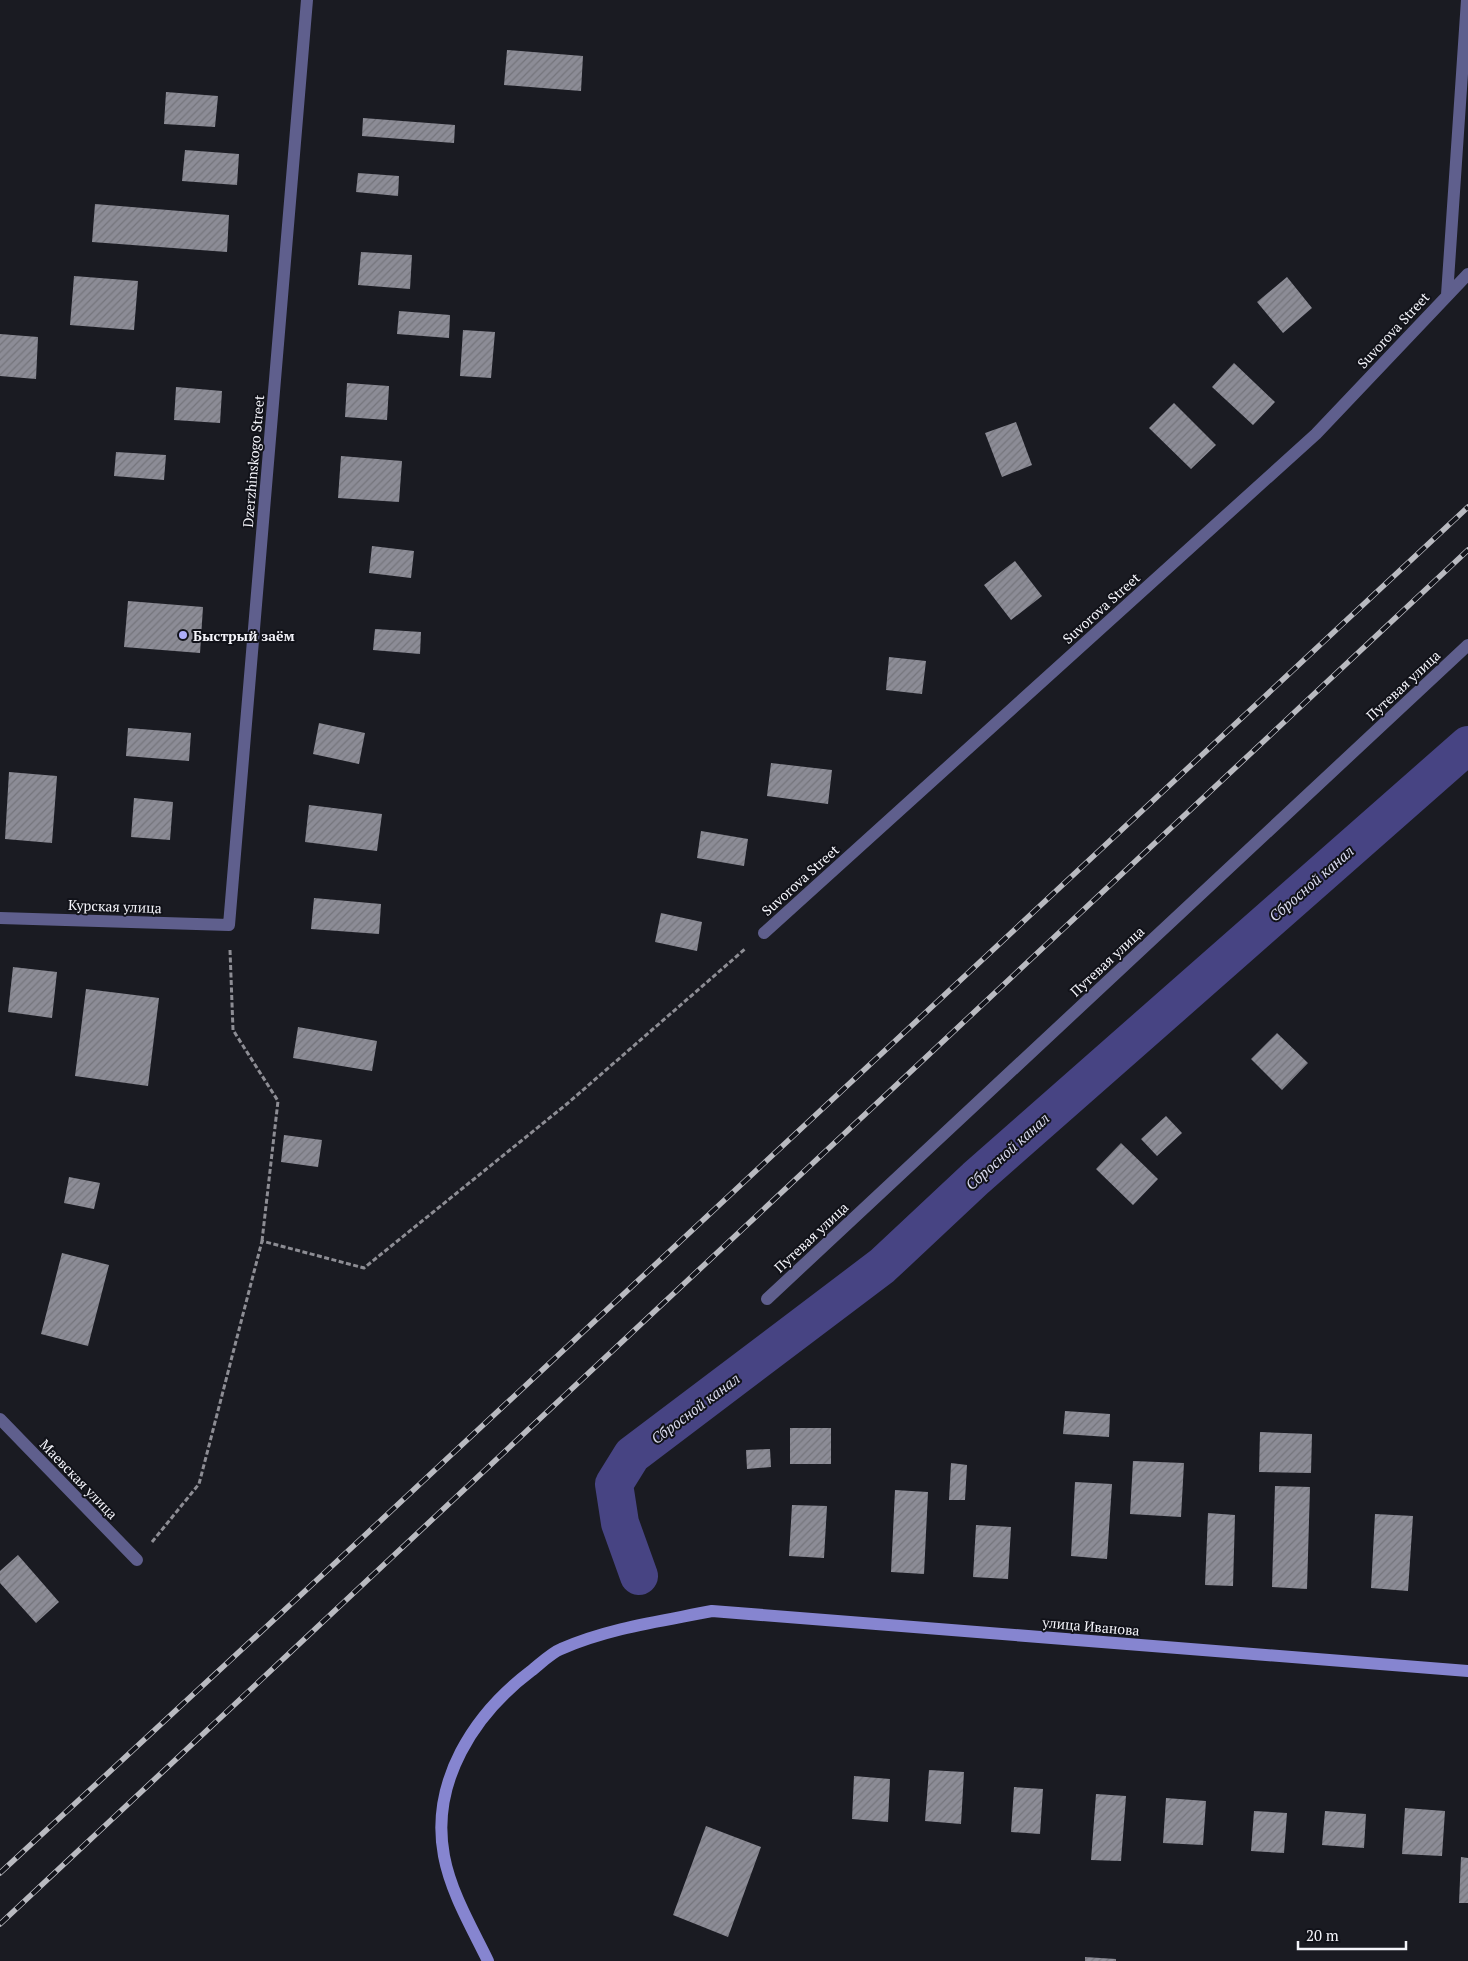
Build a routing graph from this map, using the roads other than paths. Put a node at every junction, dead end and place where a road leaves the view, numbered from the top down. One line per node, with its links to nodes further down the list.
1 (308, 0): 7 (street, Dzerzhinskogo Street)
2 (1466, 0): 4 (street, Suvorova Street)
3 (1468, 274): 4 (street, Suvorova Street)
4 (1446, 295): 8 (street, Suvorova Street)
5 (1468, 645): 9 (street, Путевая улица)
6 (0, 918): 7 (street, Курская улица)
7 (229, 925)
8 (764, 933)
9 (767, 1299)
10 (0, 1419): 11 (street, Маевская улица)
11 (137, 1560)
12 (1468, 1671): 13 (street, улица Иванова)
13 (488, 1961)

